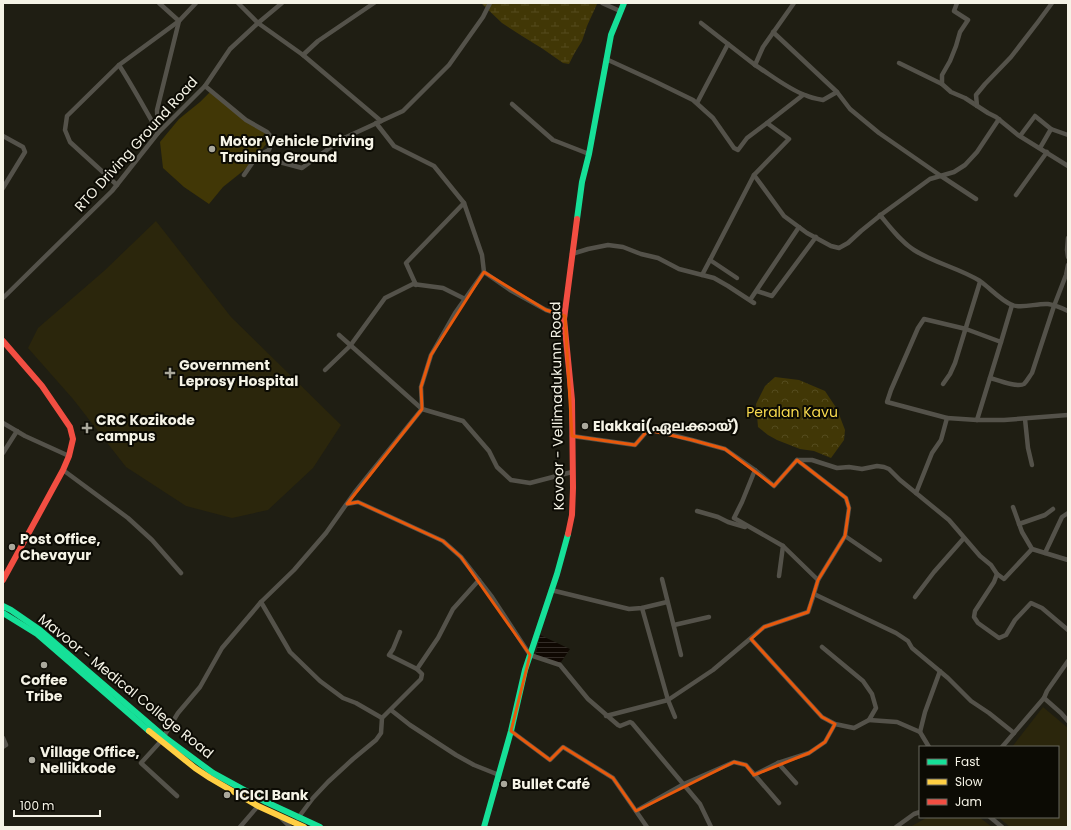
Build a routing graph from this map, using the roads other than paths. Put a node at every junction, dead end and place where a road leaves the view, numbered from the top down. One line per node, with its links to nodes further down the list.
1 (159, 3): 13 (street)
2 (196, 3): 13 (street)
3 (238, 3): 14 (street)
4 (282, 3): 14 (street, RTO Driving Ground Road)
5 (374, 3): 18 (street)
6 (490, 3): 31 (street)
7 (602, 3): 12 (street)
8 (624, 3): 12 (main road, Kovoor - Vellimadukunn Road)
9 (794, 3): 16 (street)
10 (957, 3): 23 (street)
11 (1052, 3): 29 (street)
12 (620, 11): 19 (main road, Kovoor - Vellimadukunn Road)
13 (179, 21): 21 (street); 35 (street)
14 (258, 23): 18 (street); 24 (street, RTO Driving Ground Road)
15 (701, 23): 17 (street)
16 (773, 32): 22 (street); 25 (street)
17 (728, 44): 22 (street); 27 (street)
18 (303, 55): 31 (street)
19 (606, 59): 27 (street); 41 (main road, Kovoor - Vellimadukunn Road)
20 (899, 63): 23 (street)
21 (119, 65): 35 (street); 47 (street)
22 (755, 65): 26 (street)
23 (942, 84): 29 (street)
24 (205, 86): 35 (street, RTO Driving Ground Road); 42 (street)
25 (837, 92): 26 (street); 46 (street)
26 (803, 95): 33 (street)
27 (697, 103): 33 (street)
28 (512, 104): 41 (street)
29 (977, 106): 30 (street)
30 (999, 119): 37 (street); 46 (street)
31 (381, 121): 32 (street)
32 (376, 123): 42 (street); 51 (street)
33 (767, 123): 45 (street)
34 (1051, 130): 37 (street); 38 (street); 39 (street)
35 (158, 133): 47 (street, RTO Driving Ground Road)
36 (3, 136): 48 (street)
37 (1020, 136): 39 (street)
38 (1068, 136)
39 (1040, 148): 40 (street)
40 (1047, 152): 43 (street); 49 (street)
41 (589, 154): 56 (main road, Kovoor - Vellimadukunn Road)
42 (257, 156): 44 (street)
43 (1068, 166)
44 (244, 175)
45 (754, 175): 53 (street); 58 (street)
46 (941, 176): 50 (street); 52 (street)
47 (117, 184): 66 (street, RTO Driving Ground Road)
48 (3, 188)
49 (1016, 195)
50 (976, 199)
51 (464, 203): 60 (street); 64 (street)
52 (880, 215): 54 (street); 63 (street)
53 (799, 227): 54 (street); 65 (street)
54 (816, 237): 65 (street)
55 (1068, 238): 57 (street)
56 (572, 254): 61 (street); 71 (main road, Kovoor - Vellimadukunn Road)
57 (1068, 257)
58 (710, 260): 61 (street); 62 (street)
59 (1068, 265): 69 (street)
60 (484, 272): 67 (street); 71 (street)
61 (702, 275): 65 (street)
62 (737, 278)
63 (980, 282): 68 (street); 72 (street)
64 (416, 285): 67 (street); 76 (street)
65 (756, 291)
66 (3, 298)
67 (465, 298): 80 (street)
68 (1012, 305): 69 (street); 75 (street)
69 (1054, 306): 70 (street); 78 (street)
70 (1068, 311)
71 (564, 316): 87 (main road, Kovoor - Vellimadukunn Road)
72 (966, 329): 75 (street); 79 (street); 82 (street)
73 (339, 335): 76 (street)
74 (3, 341): 89 (main road)
75 (1001, 342): 78 (street)
76 (350, 346): 77 (street); 80 (street)
77 (325, 370)
78 (990, 378): 84 (street)
79 (943, 384)
80 (422, 409): 94 (street); 96 (street)
81 (1068, 415): 83 (street)
82 (947, 418): 84 (street); 95 (street)
83 (1025, 418): 84 (street); 91 (street)
84 (977, 420)
85 (3, 423): 86 (street)
86 (17, 431): 88 (street); 89 (street)
87 (572, 436): 93 (street); 94 (main road, Kovoor - Vellimadukunn Road)
88 (3, 453)
89 (69, 456): 92 (main road)
90 (797, 460): 93 (street); 95 (street); 103 (street)
91 (1032, 465)
92 (63, 470): 110 (street); 114 (main road)
93 (755, 470): 102 (street)
94 (572, 472): 117 (main road, Kovoor - Vellimadukunn Road)
95 (916, 493): 104 (street)
96 (346, 504): 115 (street); 120 (street)
97 (1013, 507): 101 (street)
98 (1053, 509): 101 (street)
99 (697, 511): 102 (street)
100 (1068, 513): 107 (street)
101 (1019, 524): 106 (street)
102 (751, 528): 105 (street)
103 (845, 536): 108 (street); 116 (street)
104 (964, 538): 111 (street); 119 (street)
105 (783, 546): 112 (street); 116 (street)
106 (1032, 549): 107 (street); 111 (street)
107 (1045, 552): 109 (street)
108 (880, 560)
109 (1068, 560)
110 (181, 573)
111 (997, 574): 127 (street)
112 (778, 576)
113 (662, 579): 121 (street)
114 (3, 580)
115 (479, 580): 131 (street); 134 (street)
116 (818, 580): 118 (street)
117 (551, 590): 123 (street); 131 (main road, Kovoor - Vellimadukunn Road)
118 (814, 594): 129 (street); 135 (street)
119 (915, 597)
120 (261, 602): 141 (street); 149 (street)
121 (667, 602): 123 (street); 126 (street)
122 (3, 606): 149 (main road, Mavoor - Medical College Road)
123 (642, 608): 137 (street)
124 (3, 613): 149 (main road)
125 (709, 616): 126 (street)
126 (674, 625): 132 (street)
127 (1068, 630)
128 (400, 632): 134 (street)
129 (751, 639): 137 (street); 144 (street)
130 (822, 648): 142 (street)
131 (530, 655): 139 (street); 145 (main road, Kovoor - Vellimadukunn Road)
132 (681, 656)
133 (1068, 661): 136 (street)
134 (417, 669): 138 (street)
135 (940, 671): 146 (street); 147 (street)
136 (1044, 698): 143 (street); 147 (street)
137 (668, 700): 139 (street); 140 (street)
138 (391, 710): 141 (street); 154 (street)
139 (606, 716): 157 (street)
140 (675, 717)
141 (382, 718): 165 (street)
142 (869, 720): 144 (street); 146 (street)
143 (1068, 722)
144 (835, 724): 153 (street)
145 (511, 731): 154 (main road, Kovoor - Vellimadukunn Road); 162 (street)
146 (920, 732): 150 (street)
147 (1014, 734): 151 (street)
148 (3, 738): 152 (street)
149 (162, 738): 158 (street); 160 (main road); 161 (main road, Mavoor - Medical College Road)
150 (928, 746)
151 (1003, 746)
152 (3, 747)
153 (778, 763): 155 (street); 156 (street)
154 (499, 775): 171 (main road, Kovoor - Vellimadukunn Road)
155 (754, 775): 157 (street); 159 (street)
156 (796, 783)
157 (684, 784): 162 (street); 173 (street)
158 (177, 796)
159 (779, 803)
160 (258, 806): 161 (main road); 167 (street)
161 (272, 809): 164 (main road); 165 (main road, Mavoor - Medical College Road)
162 (636, 811): 172 (street)
163 (919, 812): 174 (street)
164 (278, 815): 168 (street); 169 (main road)
165 (298, 818): 170 (main road, Mavoor - Medical College Road)
166 (991, 818): 175 (street)
167 (240, 827)
168 (290, 827)
169 (304, 827)
170 (320, 827)
171 (484, 827)
172 (647, 827)
173 (711, 827)
174 (896, 827)
175 (1002, 827)

